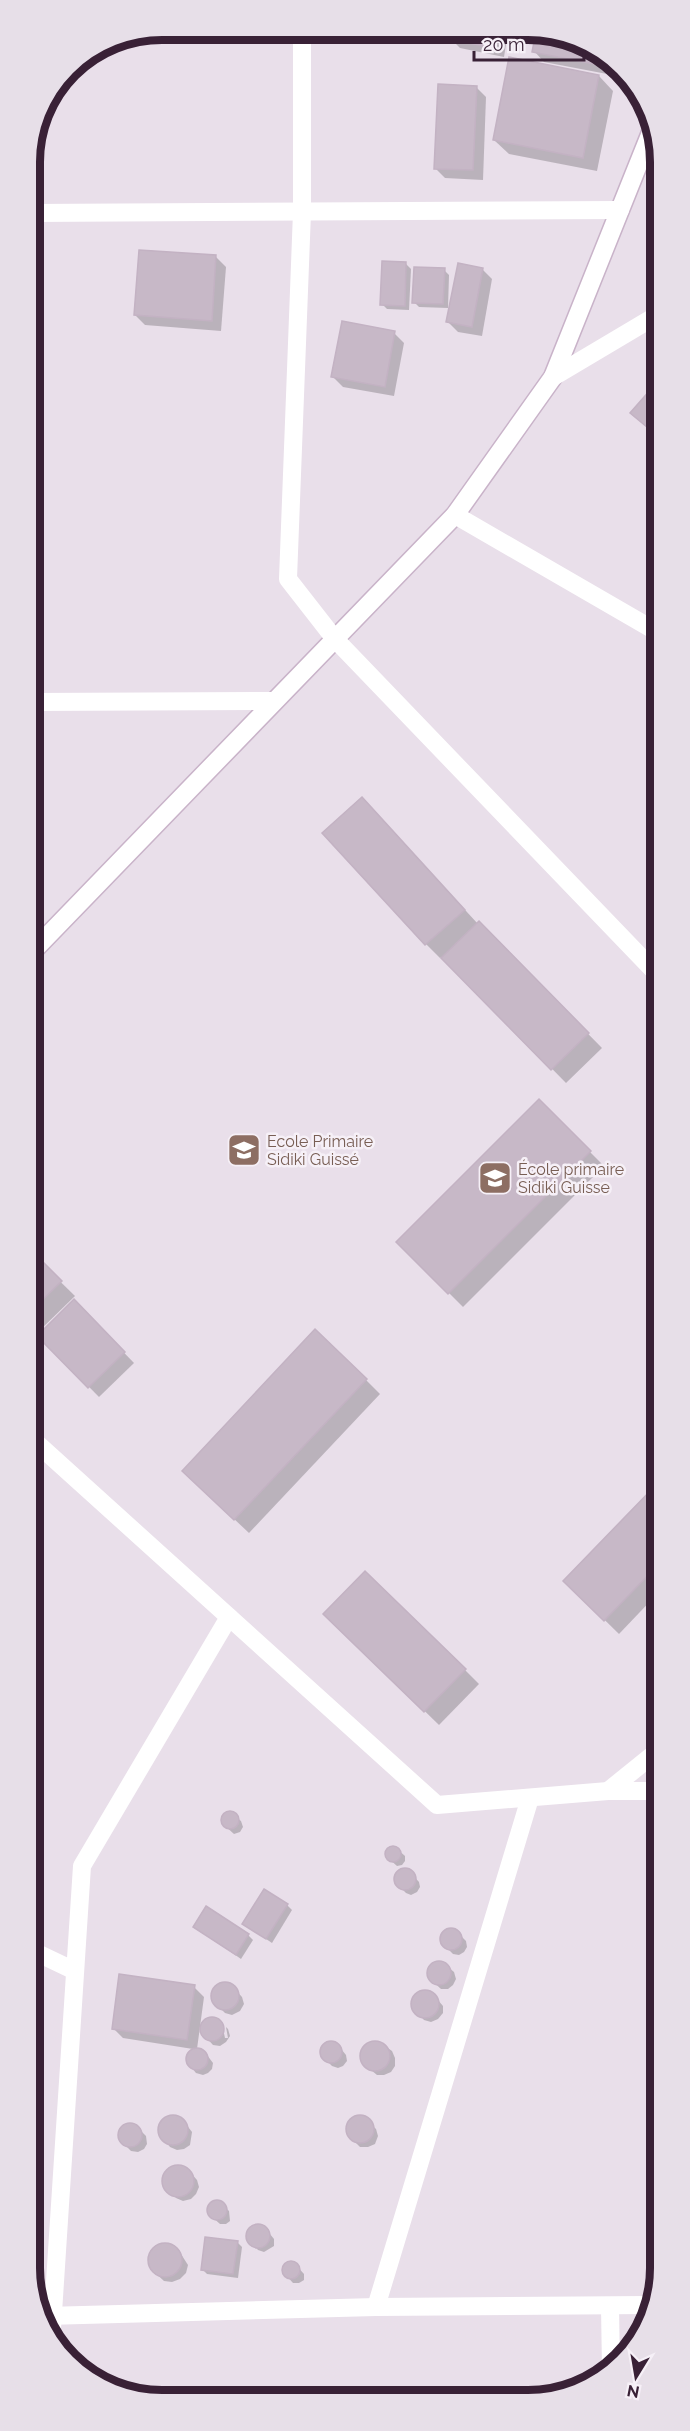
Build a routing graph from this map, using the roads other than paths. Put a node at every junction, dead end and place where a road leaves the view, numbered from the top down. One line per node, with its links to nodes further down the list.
1 (302, 41): 4 (street)
2 (647, 142): 3 (street)
3 (620, 210): 4 (street); 7 (street)
4 (302, 212): 5 (street); 10 (street)
5 (41, 213)
6 (650, 319): 7 (street)
7 (553, 377): 8 (street)
8 (455, 515): 9 (street); 10 (street)
9 (650, 628)
10 (334, 638): 11 (street); 14 (street)
11 (274, 701): 12 (street); 13 (street)
12 (41, 702)
13 (41, 943)
14 (650, 966)
15 (40, 1446): 16 (street)
16 (229, 1617): 20 (street); 22 (street)
17 (649, 1758): 18 (street)
18 (608, 1791): 19 (street); 20 (street)
19 (649, 1791)
20 (530, 1798): 24 (street)
21 (40, 1954): 22 (street)
22 (75, 1971): 26 (street)
23 (644, 2305): 25 (street)
24 (376, 2307): 25 (street); 27 (street)
25 (610, 2307): 28 (street)
26 (50, 2316)
27 (52, 2320)
28 (611, 2347)

